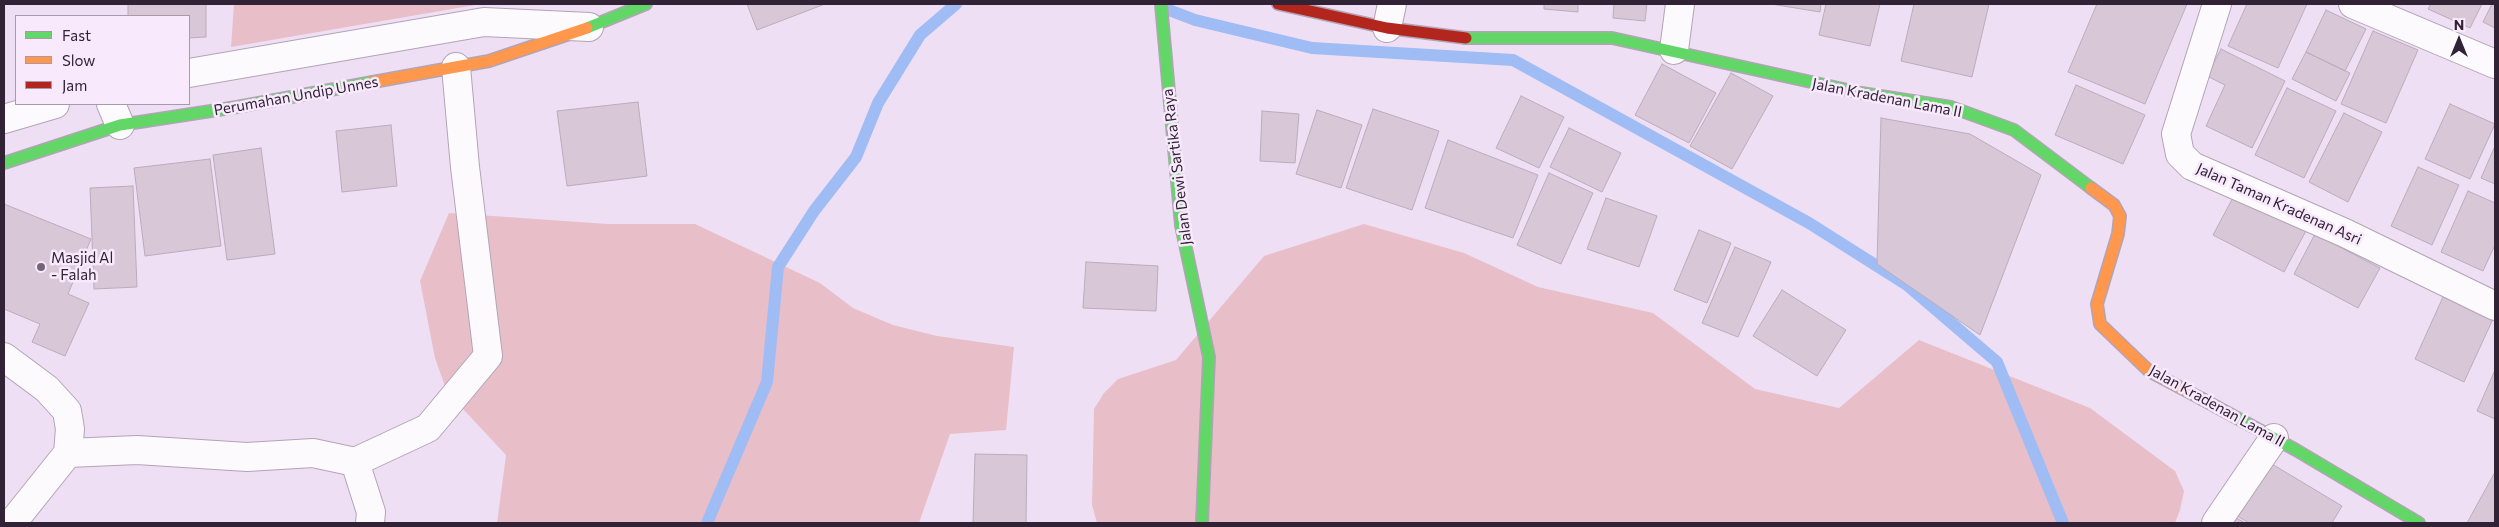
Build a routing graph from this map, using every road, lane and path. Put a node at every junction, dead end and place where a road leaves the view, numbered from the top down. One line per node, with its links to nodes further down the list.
1 (646, 4): 8 (street, Perumahan Undip Unnes)
2 (1162, 4): 24 (street, Jalan Dewi Sartika Raya)
3 (1278, 4): 7 (street, Jalan Kradenan Lama II)
4 (1680, 4): 9 (street)
5 (2218, 4): 17 (street, Jalan Taman Kradenan Asri)
6 (2353, 4): 10 (street)
7 (1390, 16): 9 (street, Jalan Kradenan Lama II)
8 (589, 26): 11 (street, Perumahan Undip Unnes); 12 (street, Perumahan Undip Unnes)
9 (1674, 50): 19 (street, Jalan Kradenan Lama II)
10 (2495, 64)
11 (456, 67): 14 (street, Perumahan Undip Unnes); 21 (street)
12 (190, 73)
13 (52, 105): 15 (street)
14 (115, 114): 16 (street, Perumahan Undip Unnes)
15 (4, 119)
16 (4, 163)
17 (2495, 306)
18 (4, 357): 20 (street)
19 (2274, 438): 25 (street); 26 (street, Jalan Kradenan Lama II)
20 (68, 453): 21 (street); 22 (street)
21 (355, 462): 23 (street)
22 (12, 523)
23 (370, 523)
24 (1202, 523)
25 (2216, 523)
26 (2419, 523)

